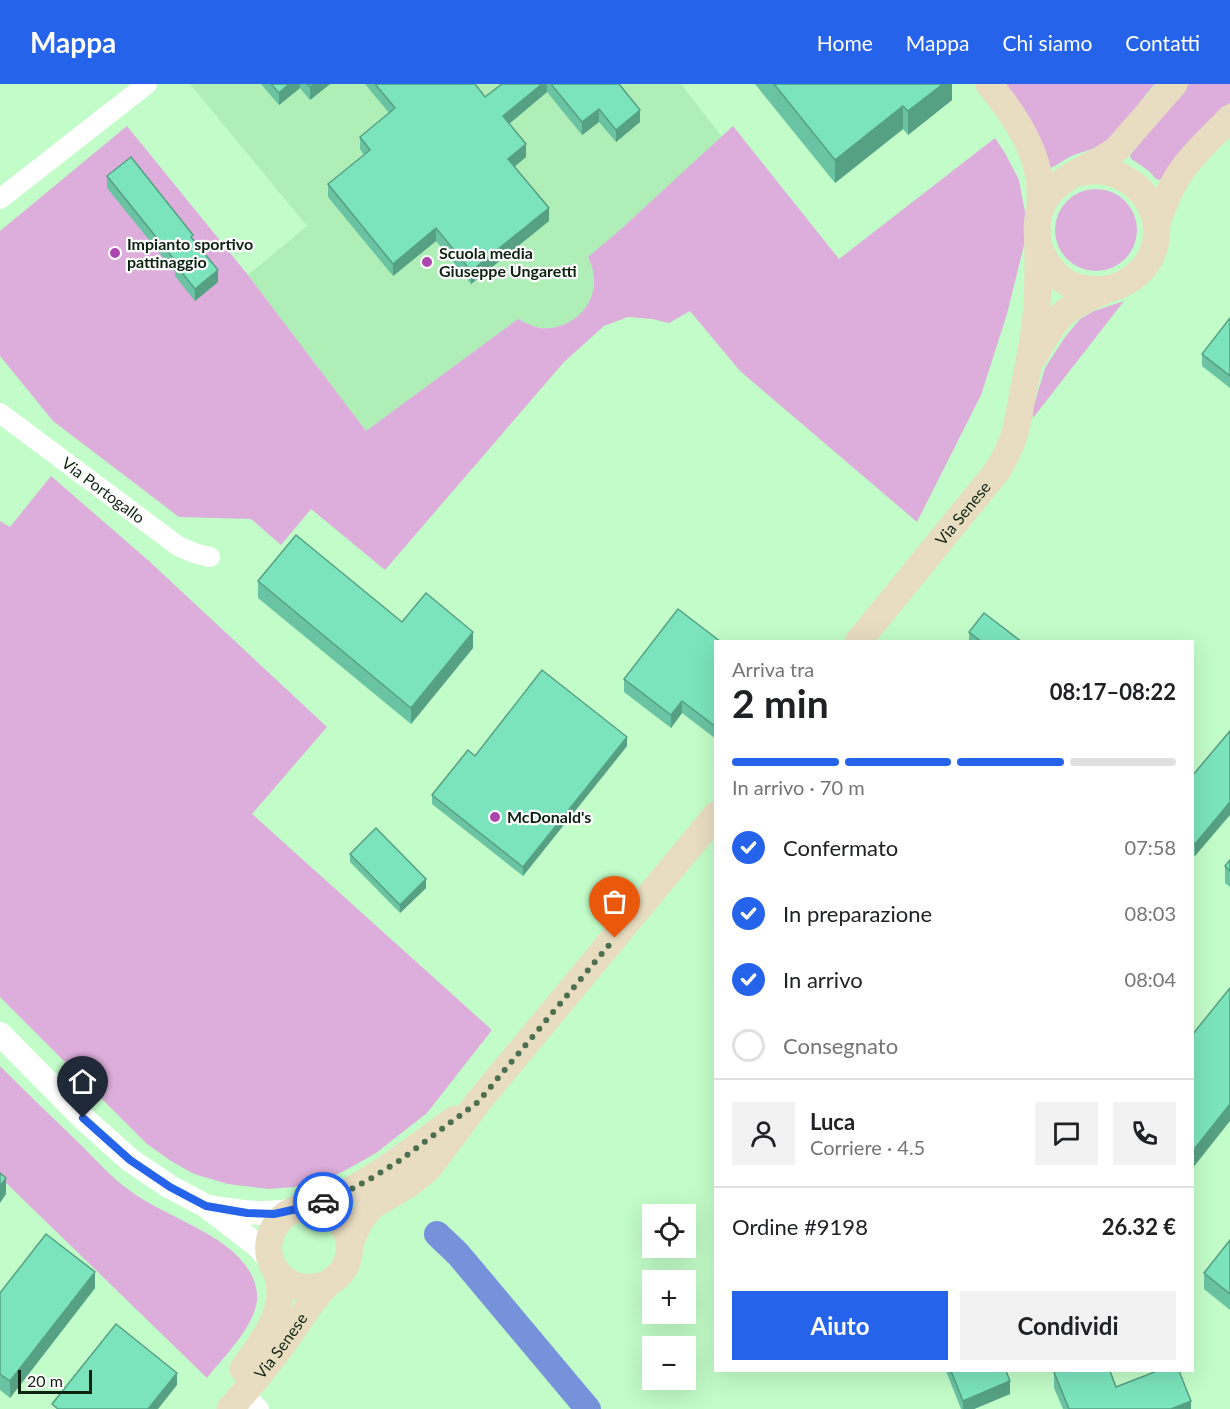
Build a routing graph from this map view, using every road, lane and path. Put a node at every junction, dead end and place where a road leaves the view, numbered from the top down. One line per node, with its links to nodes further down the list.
1 (989, 84): 7 (main road)
2 (1174, 84): 5 (main road, Via Senese)
3 (142, 88): 6 (street)
4 (1230, 118): 8 (main road, Via Senese)
5 (1077, 173): 7 (main road, Via Senese); 8 (main road, Via Senese)
6 (0, 199)
7 (1040, 210): 9 (main road, Via Senese)
8 (1156, 226): 10 (main road, Via Senese)
9 (1038, 244): 10 (main road, Via Senese); 11 (main road, Via Senese)
10 (1106, 290): 11 (main road, Via Senese)
11 (1029, 365): 14 (main road, Via Senese)
12 (0, 413): 13 (street, Via Portogallo)
13 (210, 557)
14 (860, 640)
15 (714, 817): 17 (main road, Via Senese)
16 (0, 1034): 18 (street)
17 (478, 1102): 19 (main road, Via Senese); 20 (main road, Via Senese)
18 (206, 1206): 19 (street); 21 (street)
19 (301, 1208): 20 (main road); 21 (main road, Via Senese)
20 (350, 1243): 22 (main road, Via Senese)
21 (274, 1267): 22 (main road, Via Senese); 24 (main road, Via Senese)
22 (330, 1282): 23 (main road, Via Senese)
23 (244, 1404)
24 (219, 1409)

